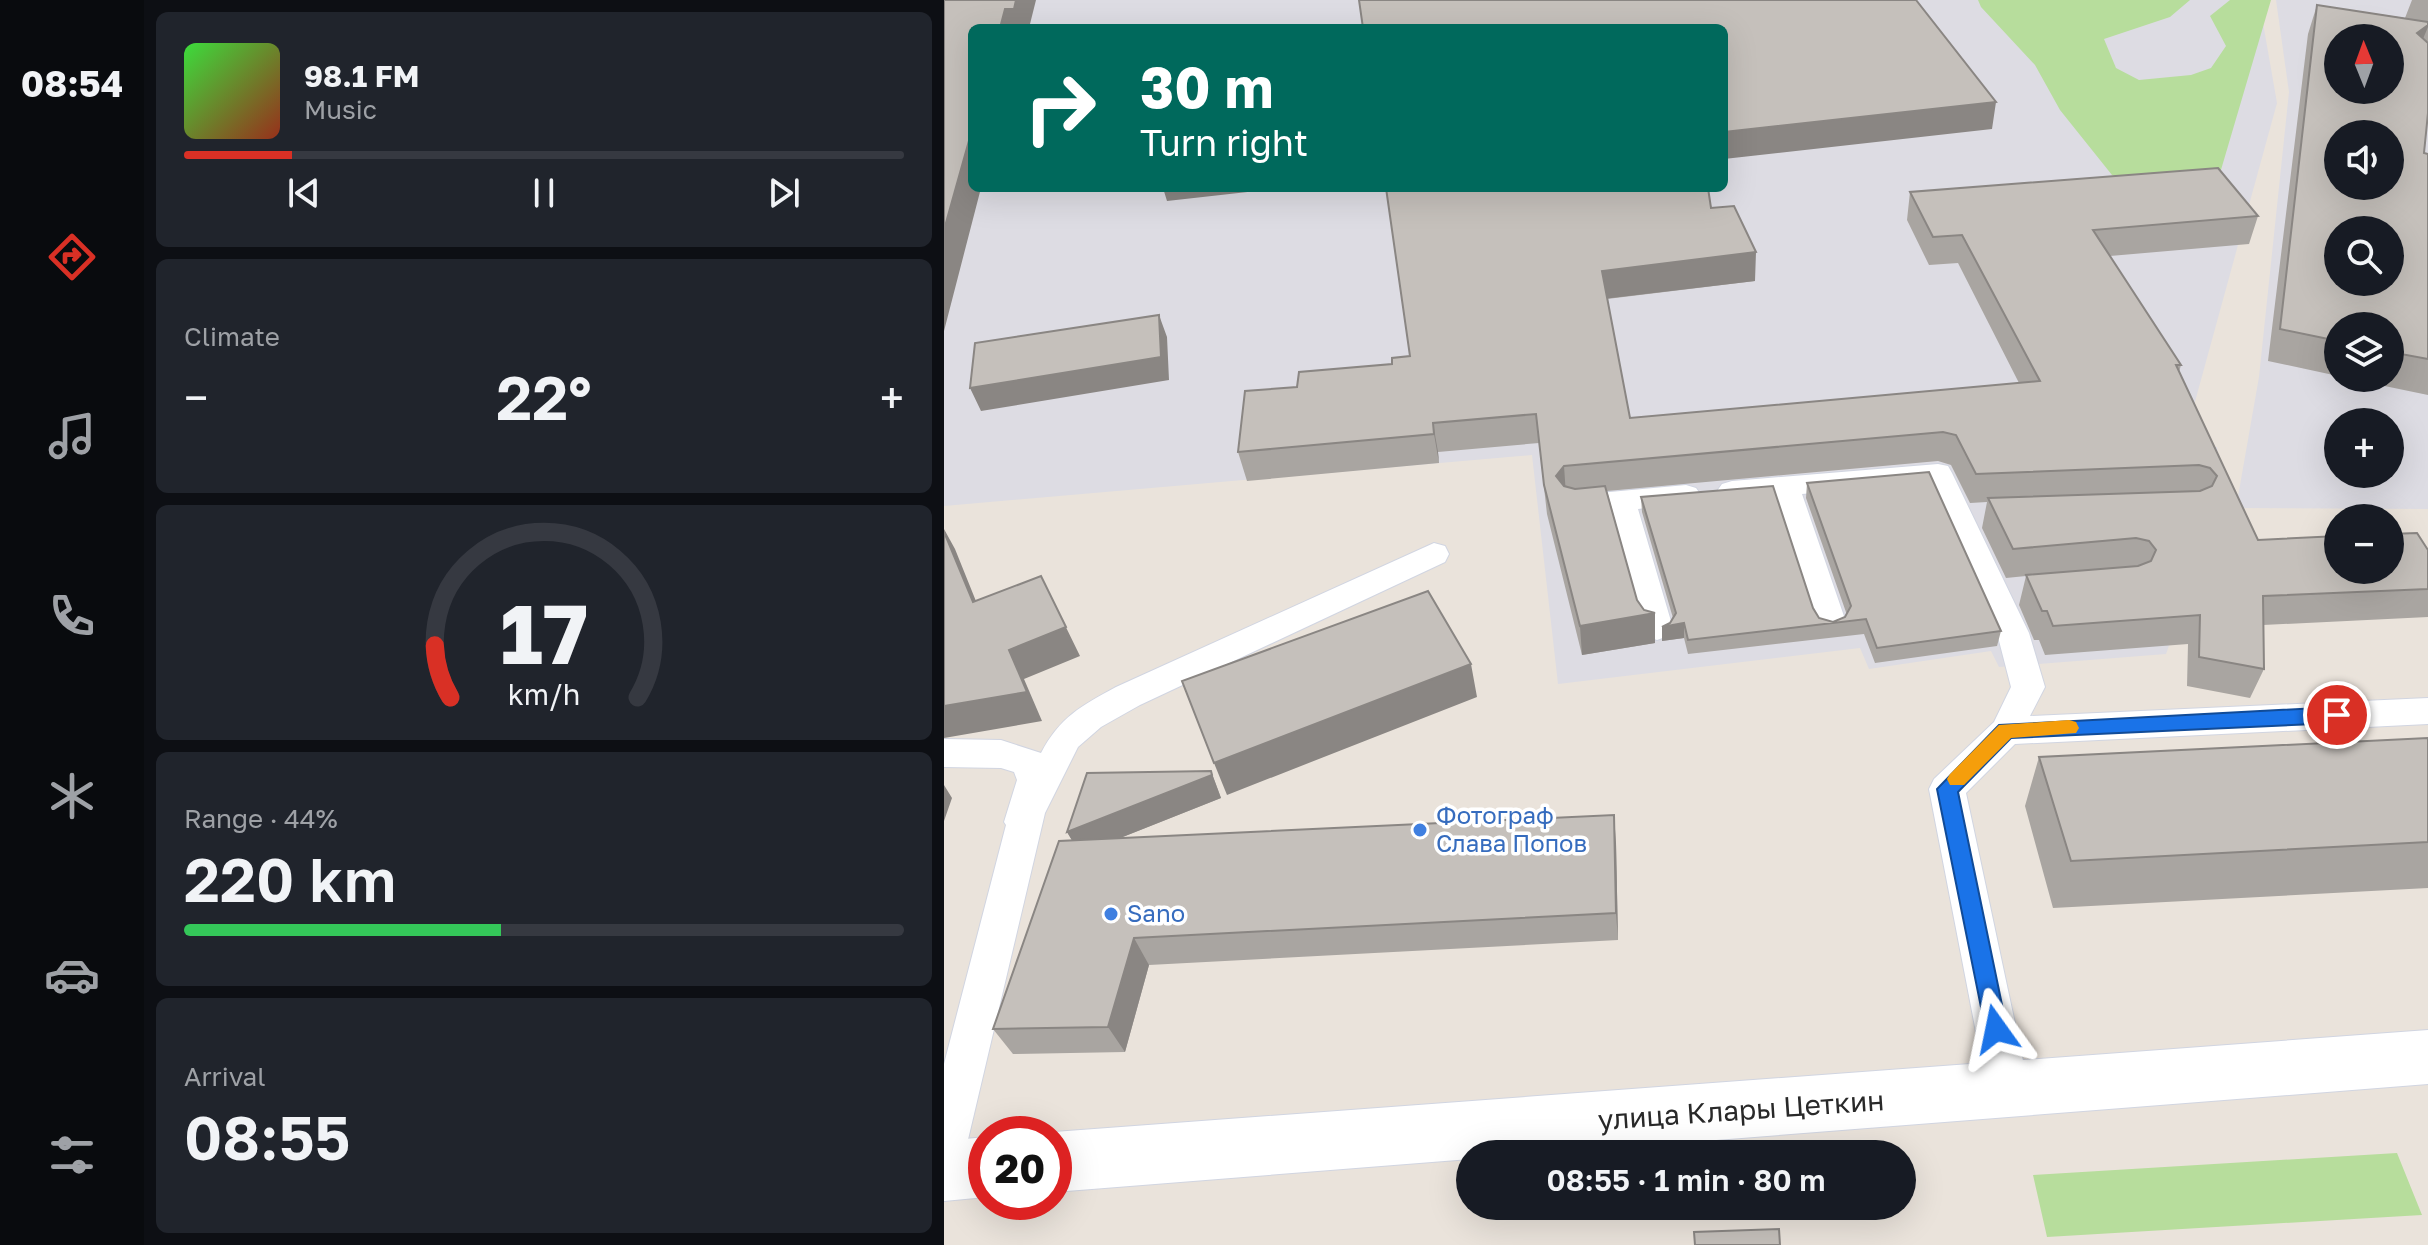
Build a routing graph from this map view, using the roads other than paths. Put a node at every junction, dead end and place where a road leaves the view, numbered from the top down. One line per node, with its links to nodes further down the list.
1 (1785, 486): 2 (lane); 5 (lane); 7 (lane)
2 (1621, 501): 3 (lane); 8 (lane)
3 (1577, 505)
4 (1989, 515): 5 (lane)
5 (1958, 516): 10 (lane)
6 (1434, 554): 12 (lane)
7 (1830, 622)
8 (1657, 628)
9 (2428, 711): 10 (lane)
10 (2006, 731): 14 (lane)
11 (944, 753): 12 (lane)
12 (1022, 822): 15 (lane)
13 (2428, 1057): 14 (street, улица Клары Цеткин)
14 (2008, 1089): 16 (street, улица Клары Цеткин)
15 (944, 1148)
16 (1072, 1161)
17 (968, 1169): 18 (street)
18 (944, 1171)

